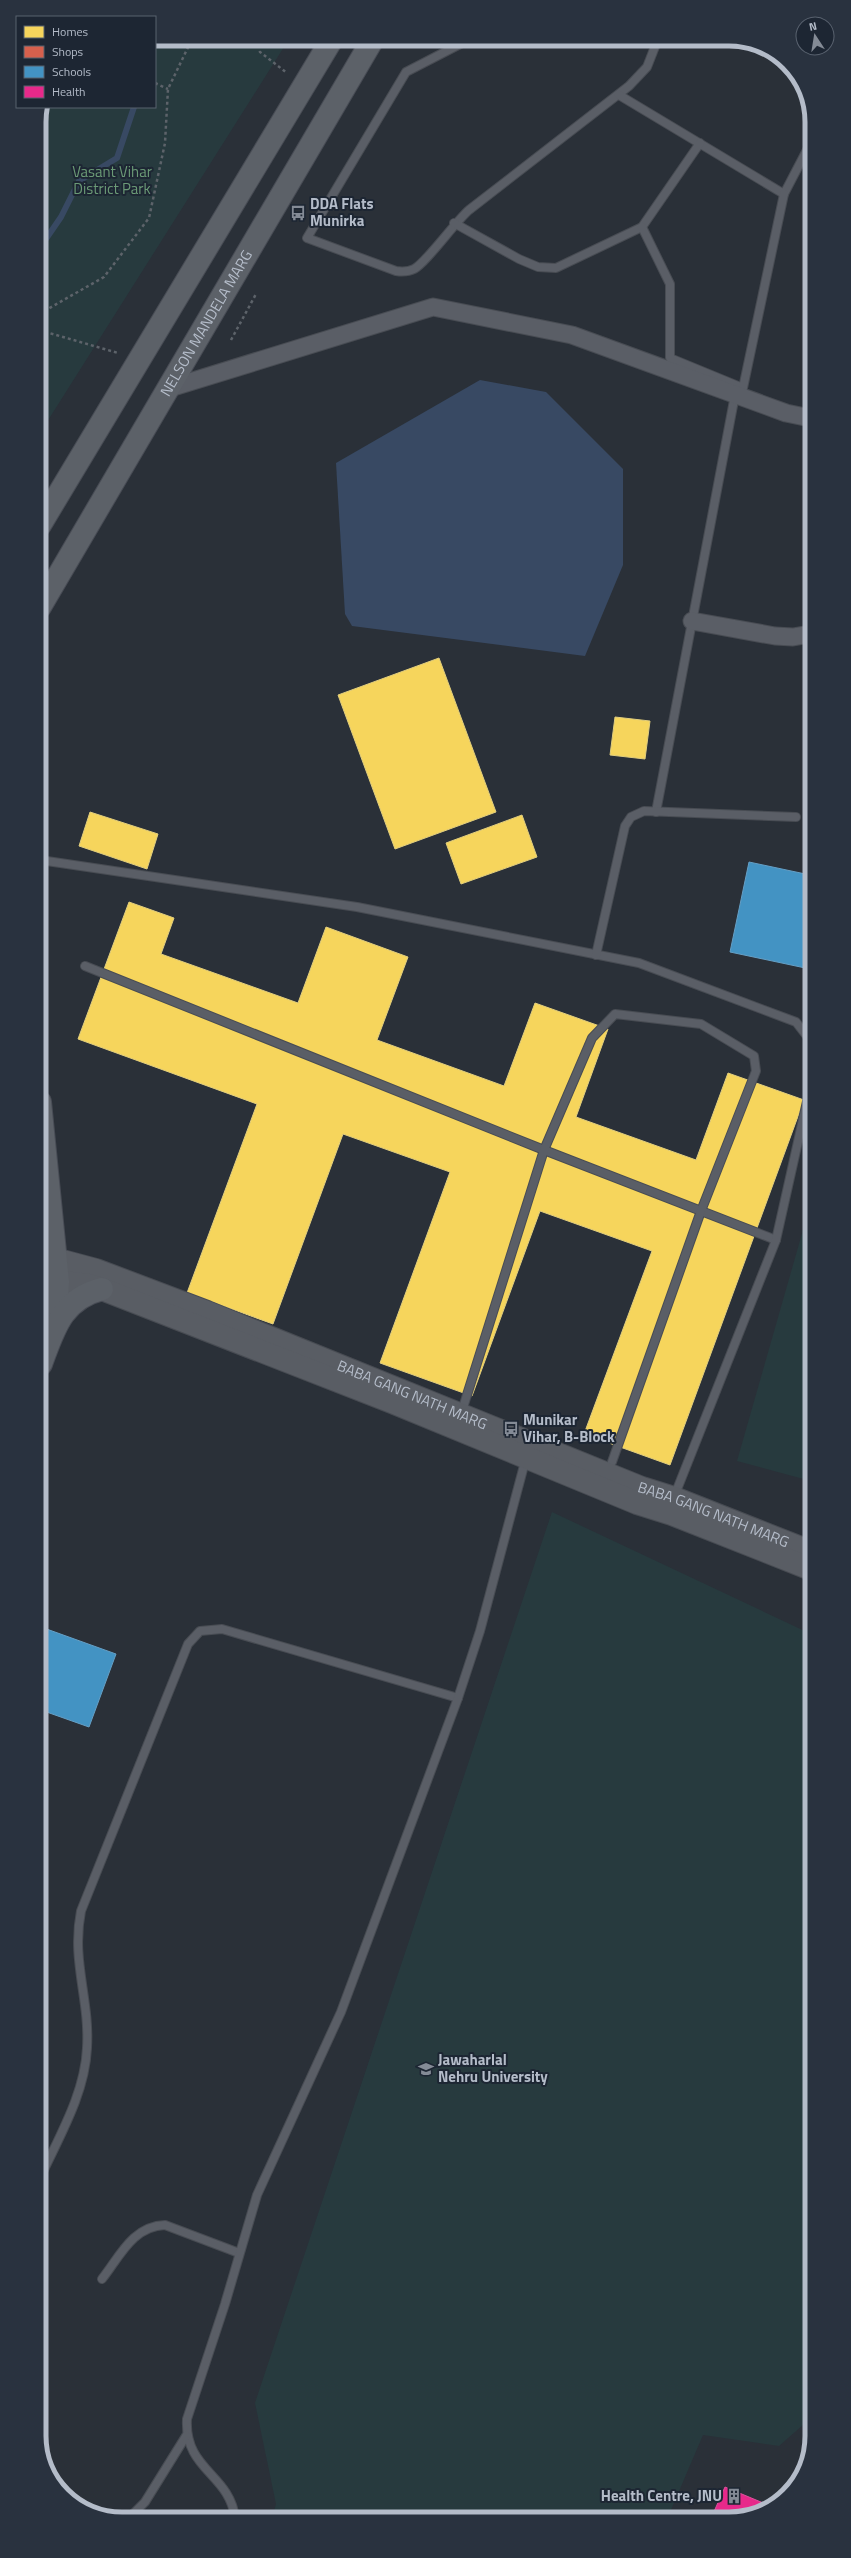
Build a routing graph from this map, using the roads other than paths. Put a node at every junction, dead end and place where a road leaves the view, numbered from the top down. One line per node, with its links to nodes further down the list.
1 (328, 46): 14 (main road)
2 (369, 46): 11 (main road, NELSON MANDELA MARG)
3 (456, 46): 9 (lane)
4 (655, 46): 5 (lane)
5 (619, 94): 6 (lane); 9 (lane)
6 (700, 143): 8 (lane); 10 (lane)
7 (805, 154): 8 (lane)
8 (784, 194): 10 (lane)
9 (454, 223): 10 (lane)
10 (642, 226)
11 (167, 389): 12 (street); 15 (main road, NELSON MANDELA MARG)
12 (735, 395): 13 (street); 16 (lane)
13 (805, 417)
14 (46, 515)
15 (46, 597)
16 (692, 621): 17 (street); 18 (lane)
17 (805, 635)
18 (656, 812): 19 (lane); 21 (lane)
19 (796, 817)
20 (46, 861): 21 (lane)
21 (596, 955): 23 (lane)
22 (85, 966): 25 (lane)
23 (805, 1034)
24 (805, 1110): 28 (lane)
25 (544, 1150): 26 (lane); 26 (lane); 34 (lane)
26 (701, 1211): 28 (lane); 36 (lane)
27 (46, 1218): 29 (main road)
28 (776, 1240): 37 (lane)
29 (48, 1256): 30 (main road); 34 (street, BABA GANG NATH MARG)
30 (50, 1280): 31 (street, BABA GANG NATH MARG); 32 (main road)
31 (102, 1289): 32 (main road); 35 (street, BABA GANG NATH MARG)
32 (55, 1328): 33 (main road)
33 (46, 1351)
34 (461, 1414): 37 (street, BABA GANG NATH MARG)
35 (526, 1457): 37 (street, BABA GANG NATH MARG); 40 (lane)
36 (612, 1462)
37 (673, 1506): 38 (street, BABA GANG NATH MARG); 39 (street, BABA GANG NATH MARG)
38 (805, 1550)
39 (805, 1566)
40 (458, 1698): 41 (lane); 42 (lane)
41 (46, 2167)
42 (239, 2253): 43 (lane); 44 (lane)
43 (102, 2279)
44 (186, 2436): 45 (lane); 46 (lane)
45 (135, 2512)
46 (233, 2512)

